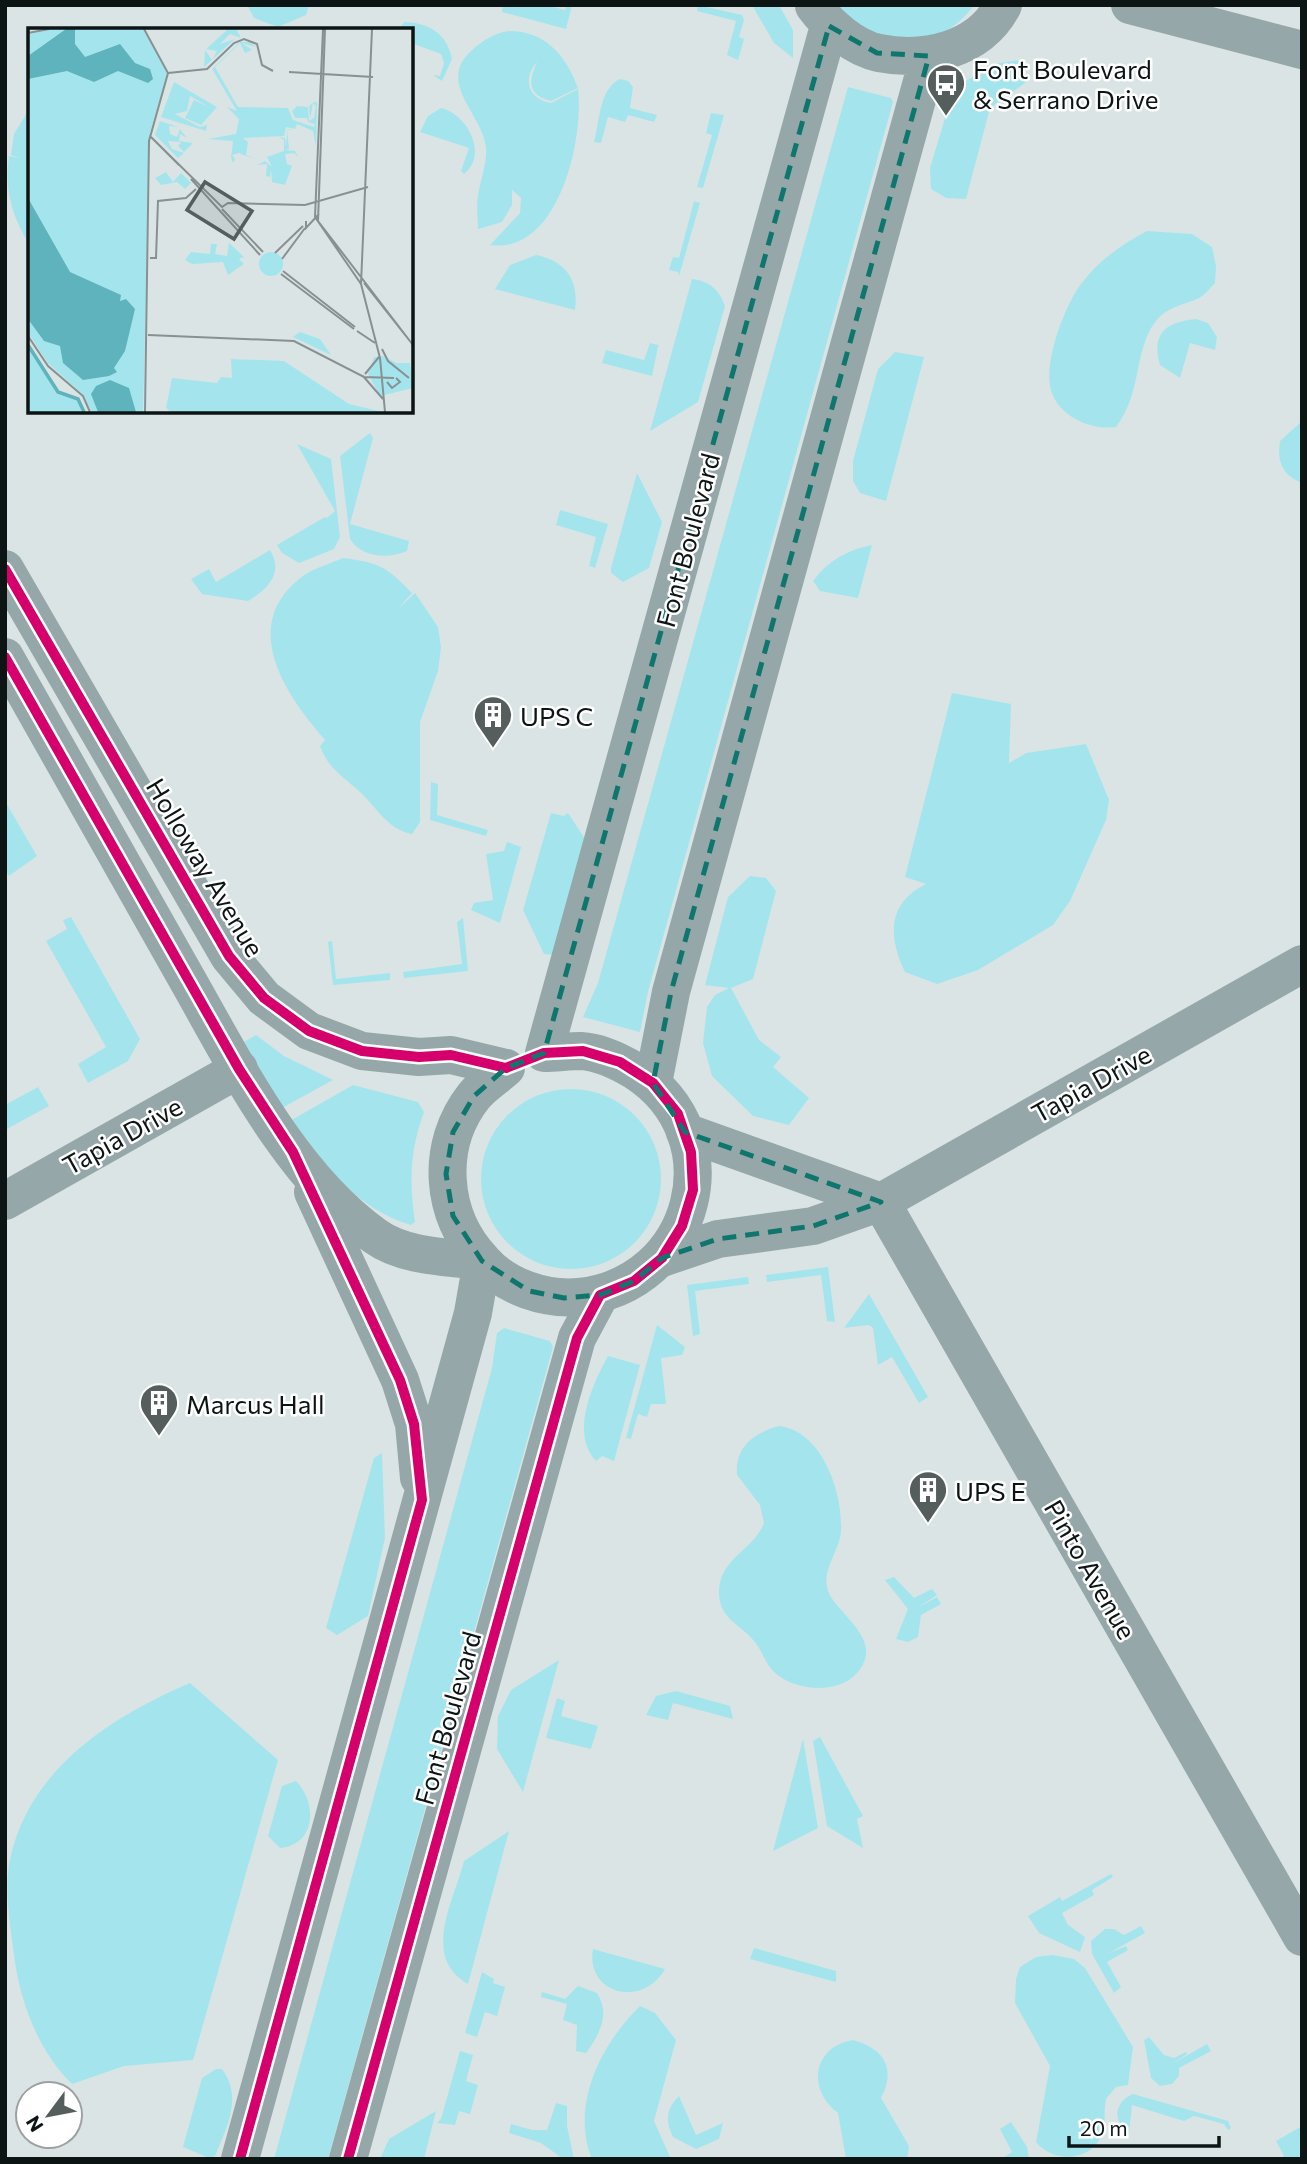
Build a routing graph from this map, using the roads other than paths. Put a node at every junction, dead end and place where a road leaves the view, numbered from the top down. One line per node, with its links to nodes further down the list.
1 (1003, 5): 5 (street)
2 (1130, 5): 4 (street)
3 (821, 15): 5 (street); 9 (street, Font Boulevard)
4 (1302, 50)
5 (929, 57): 12 (street)
6 (5, 569): 10 (street, Holloway Avenue)
7 (5, 657): 11 (street)
8 (1302, 964): 16 (street, Tapia Drive)
9 (544, 1053): 10 (street); 12 (street)
10 (506, 1068): 18 (street)
11 (239, 1069): 14 (street); 15 (street, Tapia Drive)
12 (653, 1083): 13 (street)
13 (685, 1132): 16 (street); 17 (street)
14 (293, 1152): 18 (street); 20 (street)
15 (5, 1201)
16 (881, 1202): 17 (street, Tapia Drive); 21 (street, Pinto Avenue)
17 (662, 1258): 19 (street)
18 (482, 1261): 19 (street); 20 (street)
19 (600, 1294): 23 (street, Font Boulevard)
20 (422, 1500): 22 (street)
21 (1302, 1937)
22 (240, 2159)
23 (348, 2159)

